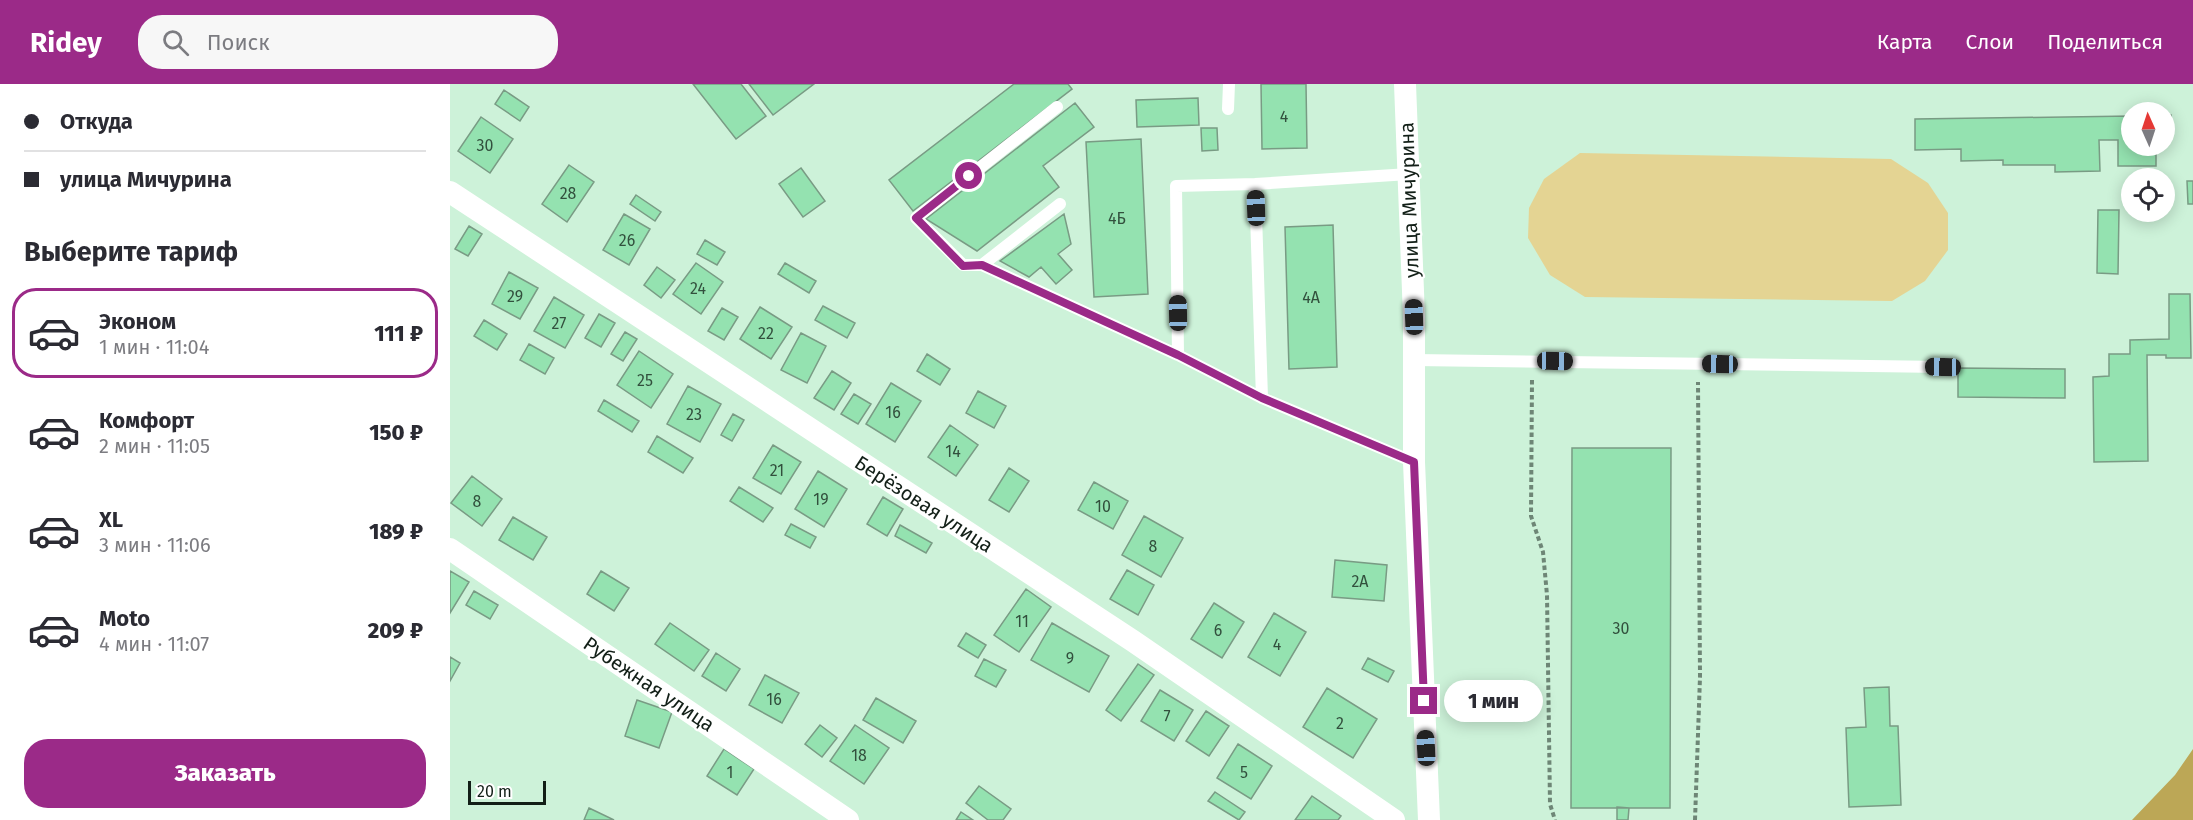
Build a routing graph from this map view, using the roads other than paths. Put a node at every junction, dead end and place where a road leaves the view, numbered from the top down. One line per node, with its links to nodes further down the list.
1 (1229, 84): 4 (lane)
2 (1405, 84): 5 (street, улица Мичурина)
3 (1058, 107): 9 (lane)
4 (1228, 109)
5 (1409, 174): 6 (lane); 11 (street, улица Мичурина)
6 (1255, 184): 10 (lane); 13 (lane)
7 (450, 192): 17 (street, Берёзовая улица)
8 (1060, 204): 9 (lane)
9 (982, 265): 10 (lane)
10 (1178, 355): 13 (lane)
11 (1414, 360): 12 (lane); 14 (street, улица Мичурина)
12 (1943, 367)
13 (1262, 398): 14 (lane)
14 (1414, 462): 18 (street, улица Мичурина)
15 (450, 549): 16 (street, Рубежная улица)
16 (848, 820)
17 (1394, 820)
18 (1429, 820)

